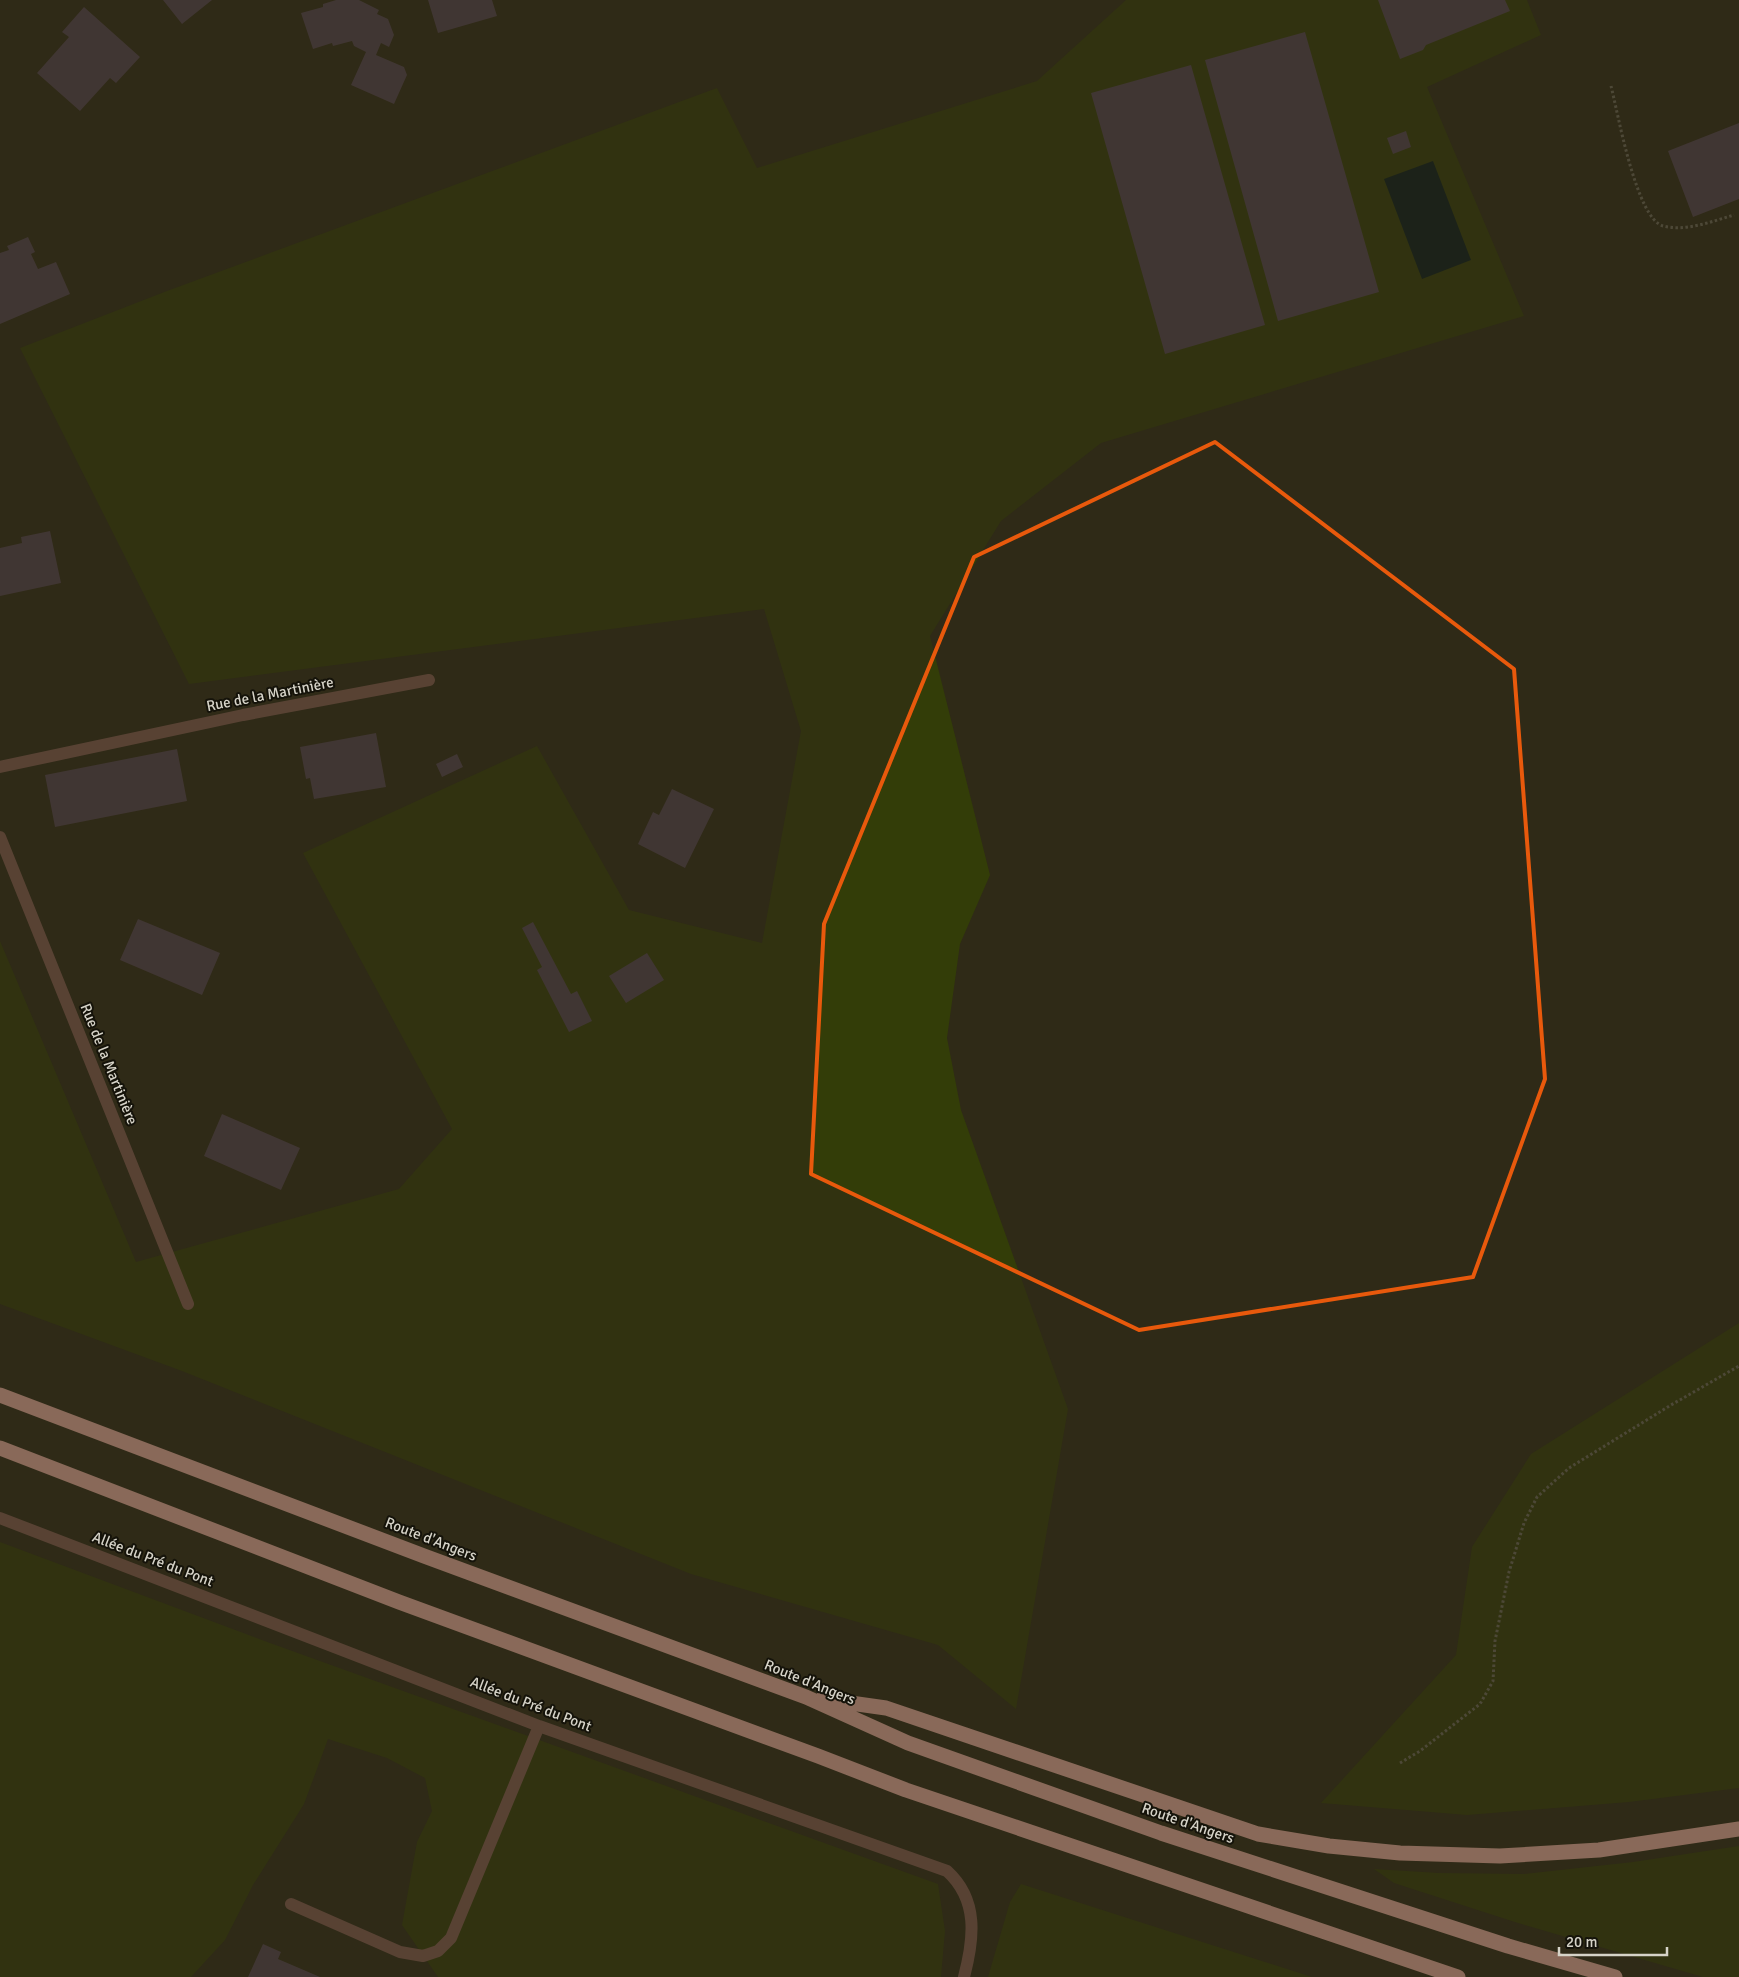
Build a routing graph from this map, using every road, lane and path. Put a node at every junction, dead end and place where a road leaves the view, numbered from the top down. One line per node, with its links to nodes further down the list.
1 (1611, 86): 2 (path)
2 (1734, 215)
3 (429, 680): 4 (street, Rue de la Martinière)
4 (0, 767)
5 (0, 837): 6 (street, Rue de la Martinière)
6 (188, 1304)
7 (1739, 1366): 13 (path)
8 (0, 1395): 11 (highway, Route d'Angers)
9 (0, 1448): 17 (highway)
10 (0, 1518): 12 (street, Allée du Pré du Pont)
11 (806, 1697): 14 (highway); 18 (highway, Route d'Angers)
12 (539, 1726): 15 (street); 16 (street, Allée du Pré du Pont)
13 (1400, 1763)
14 (1739, 1829)
15 (290, 1904)
16 (964, 1977)
17 (1458, 1977)
18 (1615, 1977)

